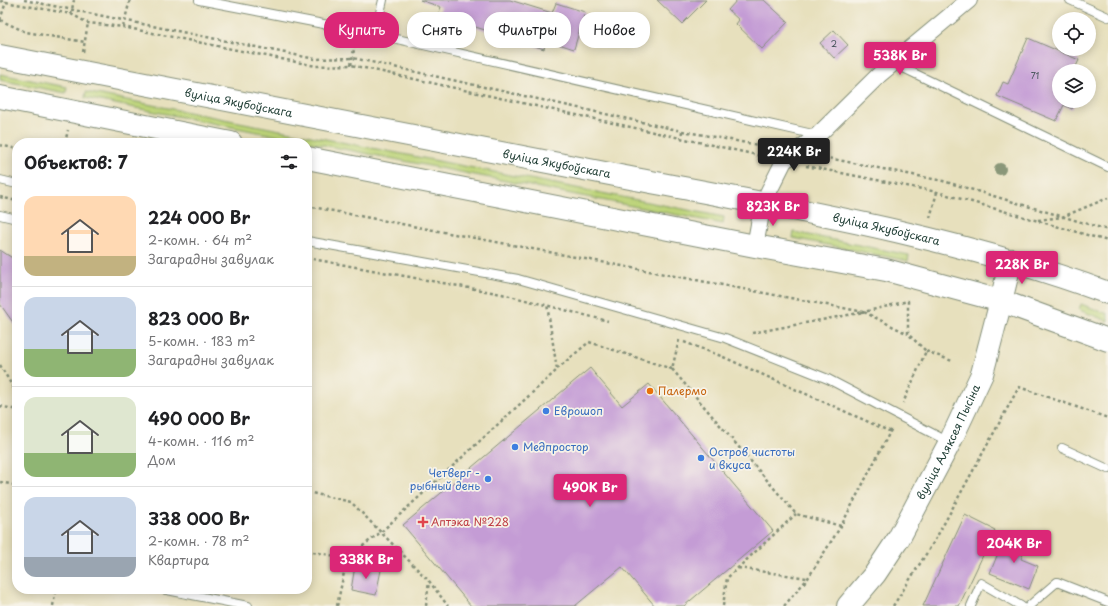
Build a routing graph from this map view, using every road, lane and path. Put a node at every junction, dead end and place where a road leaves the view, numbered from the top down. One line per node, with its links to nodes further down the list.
1 (24, 0): 10 (path)
2 (74, 0): 10 (path)
3 (130, 0): 15 (path)
4 (199, 0): 17 (lane)
5 (383, 0): 11 (lane)
6 (969, 0): 25 (street)
7 (1070, 0): 13 (lane)
8 (0, 1): 9 (path)
9 (6, 2): 12 (path); 14 (path)
10 (72, 9): 12 (path); 15 (path)
11 (380, 12)
12 (71, 14): 16 (path)
13 (1108, 17)
14 (0, 20): 20 (path)
15 (124, 21): 18 (path); 24 (path)
16 (88, 23): 18 (path); 20 (path)
17 (324, 25)
18 (123, 27): 26 (path)
19 (399, 39): 30 (lane)
20 (84, 42): 22 (path)
21 (355, 48): 24 (path)
22 (82, 54)
23 (0, 56): 45 (main road, вуліца Якубоўскага)
24 (353, 58): 26 (path); 29 (path)
25 (893, 63): 30 (street); 38 (lane)
26 (352, 65): 33 (path)
27 (0, 97): 32 (main road)
28 (68, 130): 31 (path)
29 (682, 131): 33 (path); 36 (path)
30 (818, 135): 36 (street)
31 (66, 138)
32 (206, 138)
33 (681, 138): 36 (path)
34 (0, 145): 35 (path)
35 (12, 148)
36 (790, 156): 41 (path); 45 (street); 47 (path)
37 (312, 159): 54 (main road)
38 (1108, 167)
39 (0, 180): 40 (lane)
40 (12, 183)
41 (937, 192): 49 (path); 50 (path)
42 (0, 197): 44 (path)
43 (1108, 198): 47 (path)
44 (12, 199)
45 (763, 203): 54 (street); 56 (main road, вуліца Якубоўскага)
46 (0, 215): 48 (lane)
47 (1062, 217): 49 (path); 51 (path)
48 (12, 218)
49 (1036, 220): 53 (path)
50 (929, 223)
51 (1108, 230)
52 (312, 242): 63 (lane)
53 (1108, 242)
54 (755, 246): 58 (main road)
55 (312, 259): 59 (path)
56 (1012, 260): 57 (main road, вуліца Якубоўскага); 58 (main road, вуліца Аляксея Пысіна)
57 (1108, 293)
58 (1001, 300): 65 (main road); 76 (main road, вуліца Аляксея Пысіна)
59 (547, 304): 60 (path); 70 (path)
60 (613, 322)
61 (908, 334): 63 (path)
62 (672, 338): 64 (path)
63 (725, 338): 76 (lane)
64 (679, 340): 69 (path); 75 (path)
65 (1108, 340)
66 (926, 351): 67 (path)
67 (952, 361)
68 (0, 365): 71 (path)
69 (672, 369): 70 (path); 82 (path)
70 (557, 370): 84 (path)
71 (12, 385)
72 (0, 406): 73 (path)
73 (12, 409)
74 (1108, 418): 100 (path)
75 (891, 432)
76 (950, 442): 99 (main road, вуліца Аляксея Пысіна)
77 (1062, 448): 78 (lane)
78 (1108, 469)
79 (0, 482): 80 (path)
80 (12, 484)
81 (312, 493): 84 (path)
82 (796, 514): 83 (path); 87 (path)
83 (841, 526)
84 (381, 532): 86 (path); 89 (path)
85 (312, 552): 86 (path)
86 (347, 558): 95 (path)
87 (738, 568): 88 (path); 98 (path)
88 (808, 578)
89 (429, 581): 96 (path); 97 (path)
90 (55, 594): 93 (path)
91 (187, 594): 94 (lane)
92 (1108, 602): 103 (lane)
93 (53, 606)
94 (248, 606)
95 (337, 606)
96 (426, 606)
97 (448, 606)
98 (723, 606)
99 (848, 606)
100 (893, 606)
101 (971, 606): 102 (lane)
102 (1021, 606)
103 (1030, 606)

